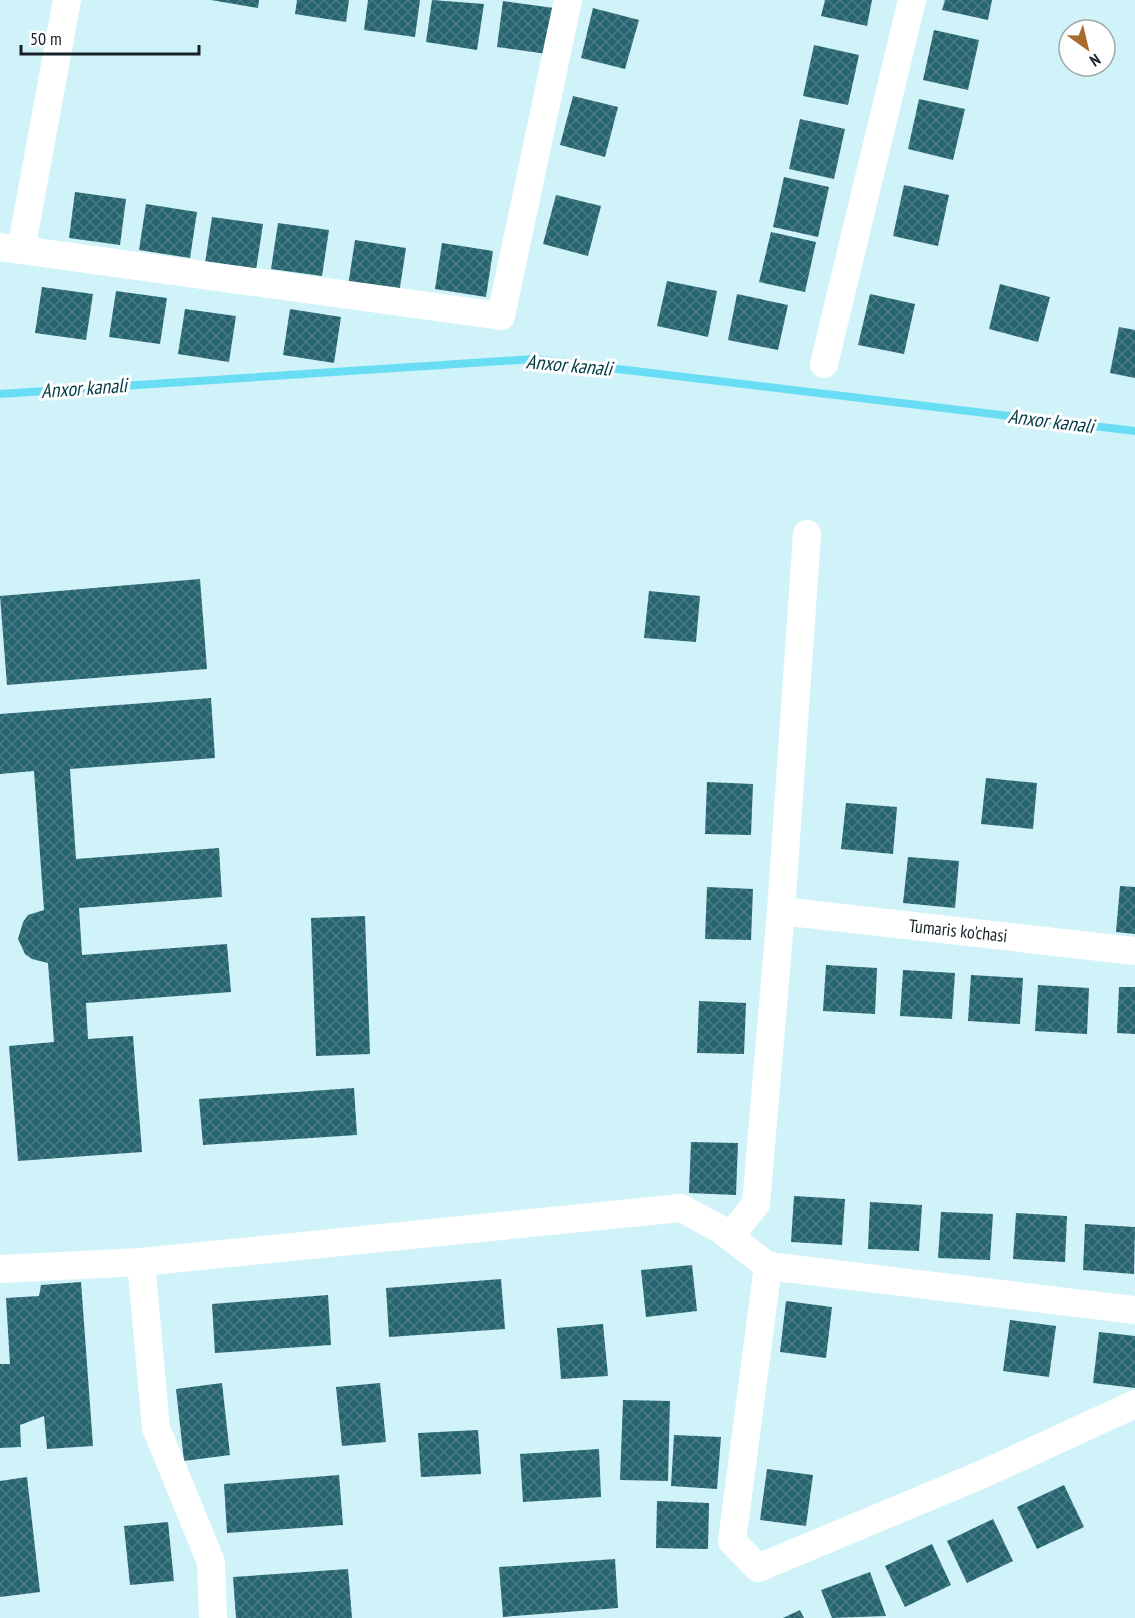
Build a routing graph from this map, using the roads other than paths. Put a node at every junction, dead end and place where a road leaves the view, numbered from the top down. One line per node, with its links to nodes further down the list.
1 (66, 0): 4 (street)
2 (568, 0): 4 (street)
3 (912, 0): 5 (street)
4 (10, 248)
5 (824, 364)
6 (807, 534): 7 (street)
7 (781, 911): 8 (street, Tumaris ko'chasi); 9 (street)
8 (1135, 951)
9 (730, 1236): 10 (street); 11 (street)
10 (141, 1262): 12 (street); 15 (street)
11 (768, 1266): 13 (street); 14 (street)
12 (0, 1269)
13 (1135, 1310)
14 (1135, 1404)
15 (213, 1618)

